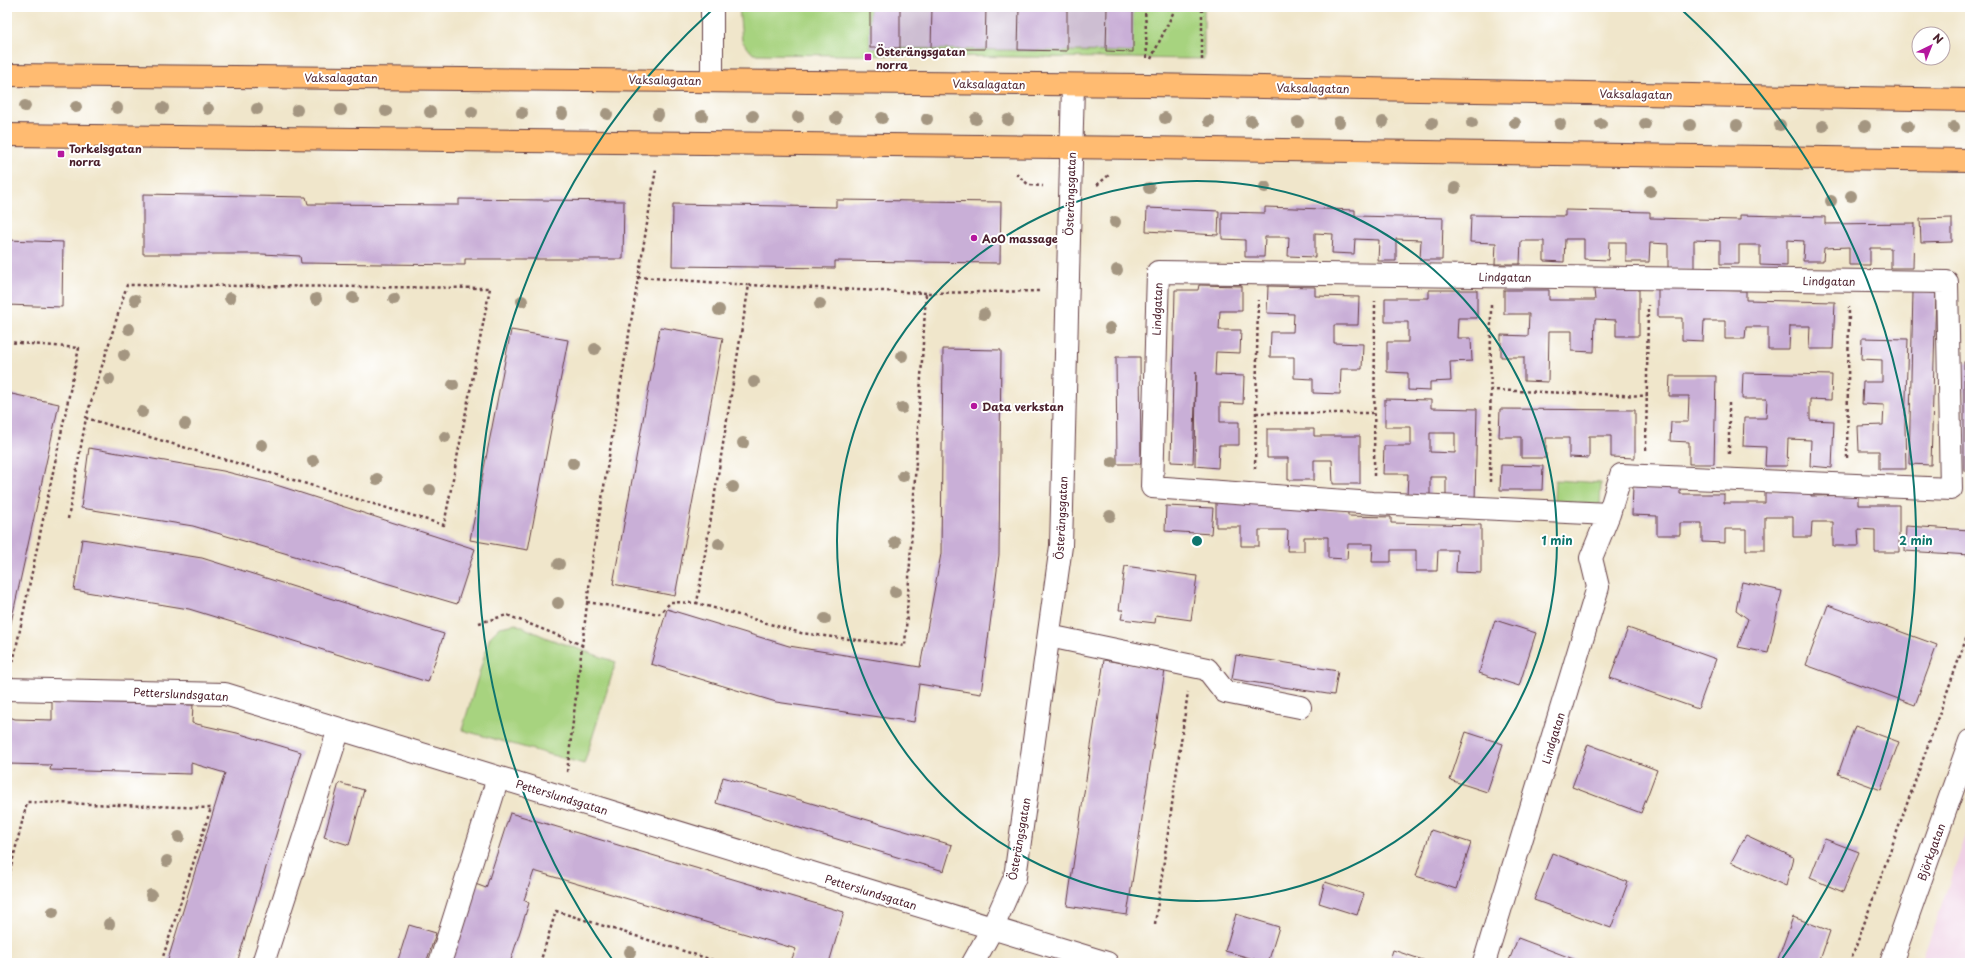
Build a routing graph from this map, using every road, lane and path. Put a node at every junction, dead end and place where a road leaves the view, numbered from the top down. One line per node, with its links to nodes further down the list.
1 (712, 7): 7 (street)
2 (1145, 7): 3 (path)
3 (1176, 7)
4 (1202, 7): 5 (path)
5 (1202, 67)
6 (7, 75): 7 (main road, Vaksalagatan)
7 (712, 81): 8 (main road, Vaksalagatan)
8 (1073, 84): 9 (main road, Vaksalagatan); 11 (street, Österängsgatan)
9 (1970, 100)
10 (7, 135): 11 (main road)
11 (1071, 148): 12 (main road); 21 (street, Österängsgatan)
12 (1970, 160)
13 (648, 169): 17 (path)
14 (1259, 273): 15 (street, Lindgatan); 27 (path); 33 (street, Lindgatan)
15 (1375, 275): 16 (street, Lindgatan); 28 (path)
16 (1491, 276): 18 (street, Lindgatan); 24 (path)
17 (638, 277): 20 (path); 38 (path)
18 (1648, 278): 19 (street, Lindgatan); 25 (path)
19 (1849, 281): 32 (path); 32 (street, Lindgatan)
20 (749, 285): 22 (path); 39 (path)
21 (1068, 291): 22 (path); 42 (street, Österängsgatan)
22 (926, 293): 39 (path)
23 (7, 342): 44 (path)
24 (1490, 390): 25 (path); 35 (path)
25 (1647, 396): 30 (path)
26 (1729, 402): 31 (path)
27 (1256, 413): 28 (path); 33 (path)
28 (1374, 413): 34 (path)
29 (86, 418): 29 (path); 37 (path)
30 (1646, 477): 31 (street, Lindgatan); 36 (street, Lindgatan)
31 (1728, 480): 32 (street, Lindgatan)
32 (1846, 485)
33 (1255, 494): 34 (street, Lindgatan)
34 (1373, 503): 35 (street, Lindgatan)
35 (1490, 509): 36 (street, Lindgatan)
36 (1609, 514): 62 (street, Lindgatan)
37 (68, 519)
38 (587, 602): 39 (path); 43 (path)
39 (698, 603)
40 (479, 623): 43 (path)
41 (1970, 628): 63 (path)
42 (1048, 636): 45 (street); 54 (street, Österängsgatan)
43 (582, 645): 51 (path)
44 (12, 665)
45 (1192, 666): 47 (street); 53 (path)
46 (7, 689): 48 (street, Petterslundsgatan)
47 (1300, 707)
48 (339, 729): 50 (street, Petterslundsgatan); 56 (street)
49 (1970, 741): 64 (street, Björkgatan)
50 (498, 778): 51 (street, Petterslundsgatan); 57 (street)
51 (564, 798): 54 (street, Petterslundsgatan)
52 (7, 883): 55 (path)
53 (1155, 924)
54 (992, 928): 60 (street, Österängsgatan); 61 (street, Petterslundsgatan)
55 (161, 963)
56 (264, 963)
57 (440, 963)
58 (540, 963): 59 (path)
59 (722, 963)
60 (973, 963)
61 (1107, 963)
62 (1484, 963)
63 (1850, 963)
64 (1891, 963)

